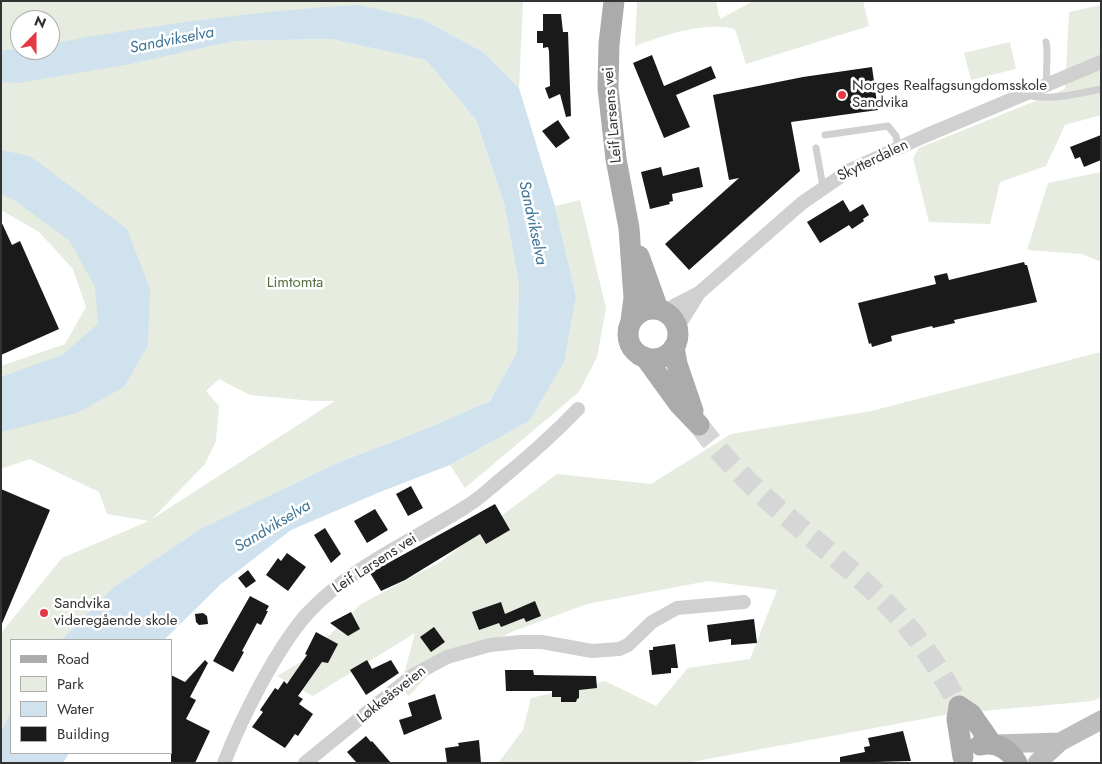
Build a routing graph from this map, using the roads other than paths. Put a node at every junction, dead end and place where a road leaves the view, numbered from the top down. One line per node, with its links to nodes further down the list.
1 (614, 1): 11 (main road, Leif Larsens vei)
2 (1046, 42): 4 (lane)
3 (1101, 62): 4 (street, Skytterdalen)
4 (1047, 84): 6 (street, Skytterdalen)
5 (1101, 89): 6 (lane)
6 (1022, 95): 9 (street, Skytterdalen)
7 (825, 134): 9 (lane)
8 (816, 148): 10 (lane)
9 (898, 148): 10 (street, Skytterdalen)
10 (823, 187): 12 (street, Skytterdalen)
11 (629, 228): 13 (main road, Leif Larsens vei); 14 (main road, Leif Larsens vei)
12 (699, 293): 13 (street, Skytterdalen); 15 (street, Skytterdalen)
13 (661, 310): 14 (main road); 15 (main road)
14 (632, 321): 16 (main road)
15 (676, 337): 16 (main road); 16 (main road)
16 (645, 357)
17 (578, 409): 23 (street, Leif Larsens vei)
18 (744, 602): 24 (street, Løkkeåsveien)
19 (1101, 720): 20 (main road)
20 (1060, 742): 21 (main road); 26 (main road)
21 (994, 744): 22 (main road); 22 (main road); 25 (main road)
22 (961, 761)
23 (224, 763)
24 (305, 763)
25 (1017, 763)
26 (1037, 763)

